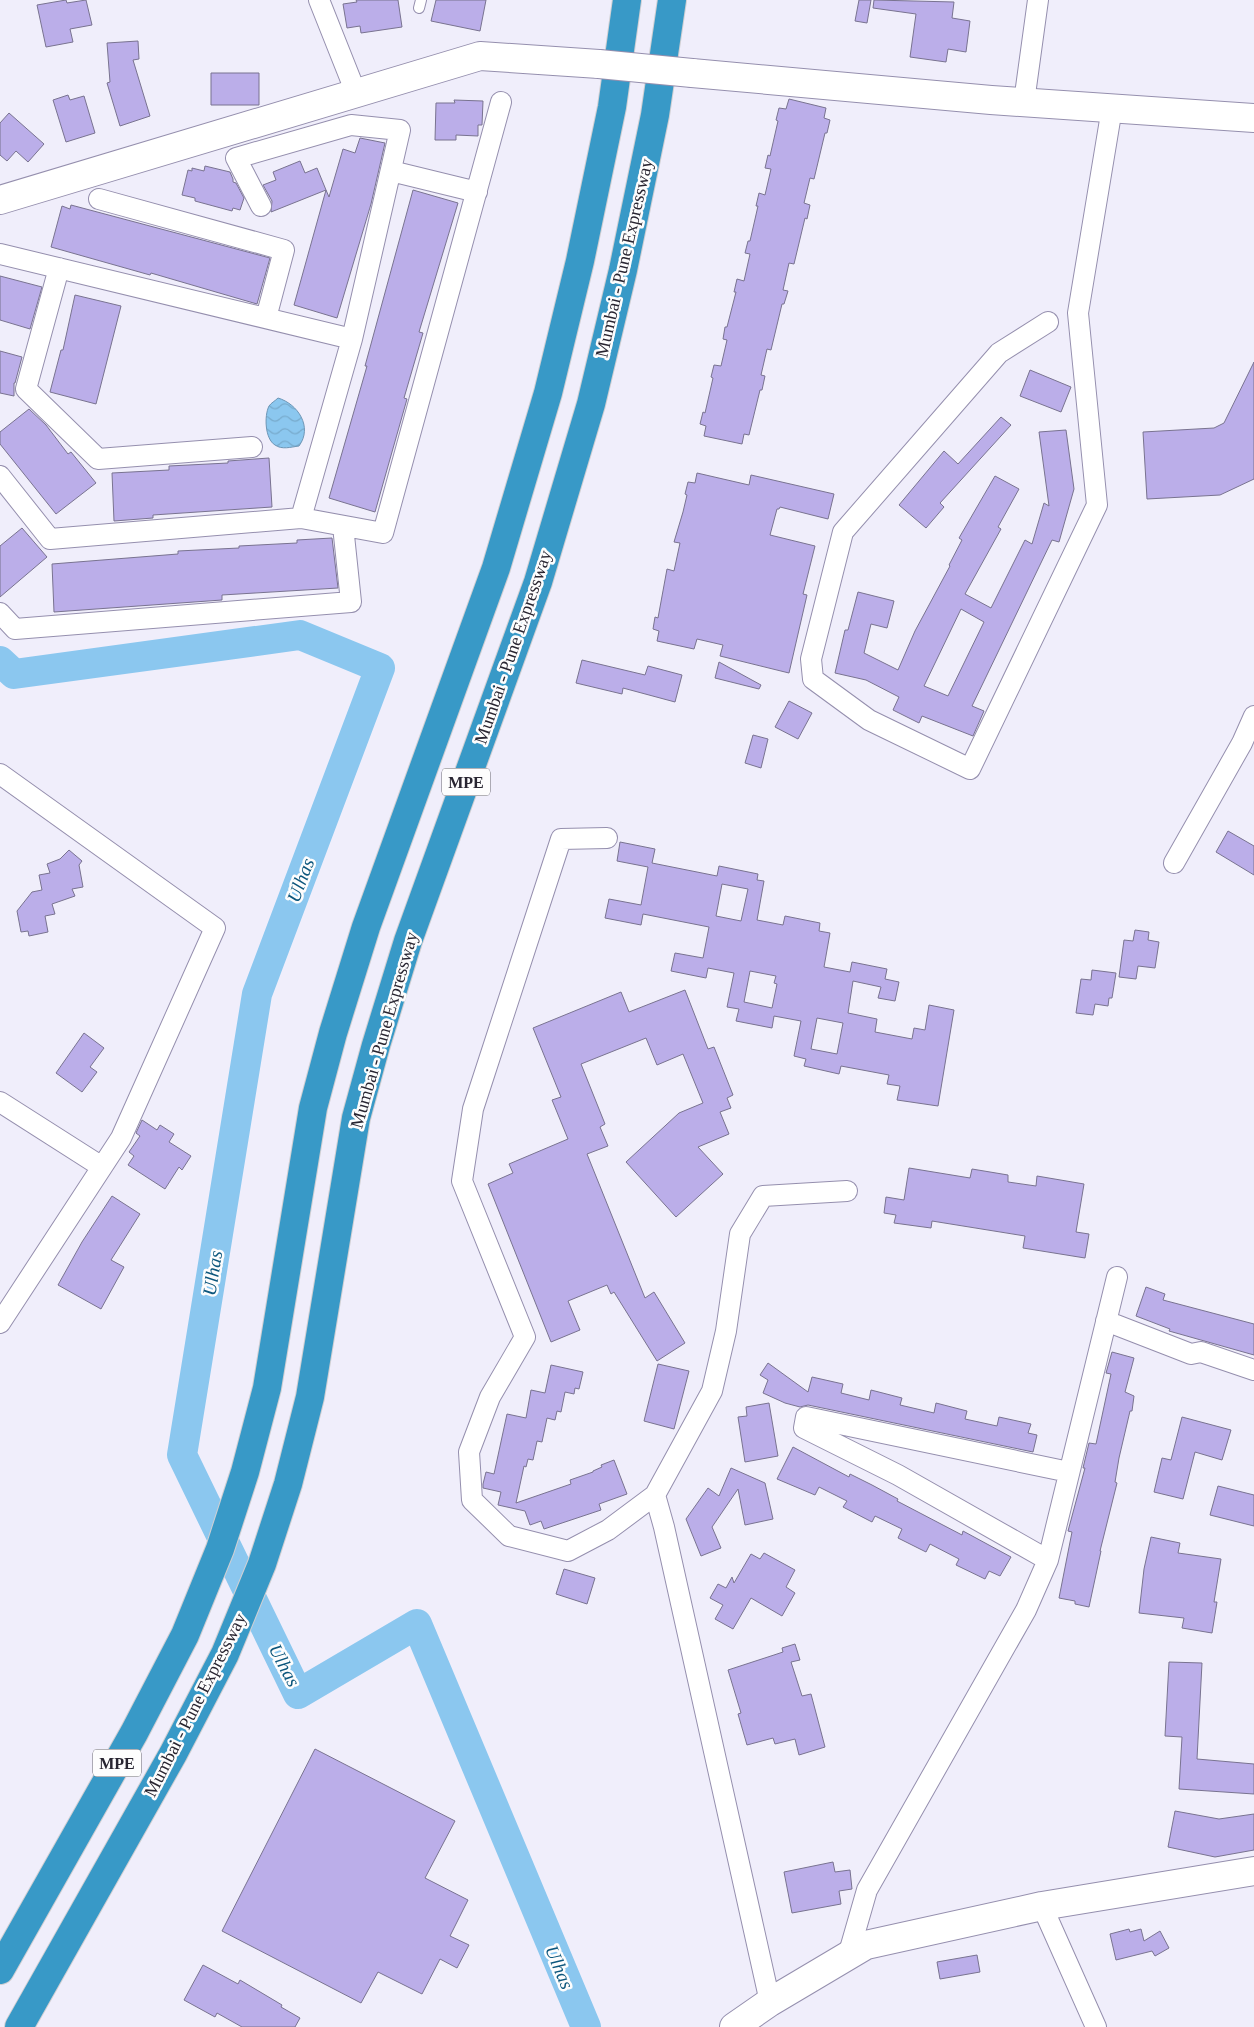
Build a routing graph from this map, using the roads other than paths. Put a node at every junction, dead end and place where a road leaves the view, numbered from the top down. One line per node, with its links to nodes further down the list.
1 (319, 0): 5 (street)
2 (627, 0): 43 (highway, MPE)
3 (672, 0): 45 (highway, Mumbai - Pune Expressway / MPE)
4 (1038, 0): 7 (street)
5 (356, 92): 7 (street, bridge); 13 (street)
6 (501, 102): 11 (street)
7 (1024, 102): 8 (street)
8 (1112, 108): 9 (street); 18 (street)
9 (1254, 118)
10 (391, 171): 11 (street); 14 (street); 19 (street)
11 (477, 192): 23 (street)
12 (99, 199): 17 (street)
13 (0, 200)
14 (261, 206)
15 (0, 254): 16 (street)
16 (59, 268): 17 (street); 20 (street)
17 (266, 318): 19 (street)
18 (1048, 322)
19 (352, 339): 22 (street)
20 (252, 447)
21 (0, 476): 22 (street)
22 (301, 518): 23 (street)
23 (343, 526): 24 (street)
24 (0, 613)
25 (1254, 716): 26 (street)
26 (1248, 746): 29 (street)
27 (0, 774): 31 (street)
28 (607, 838): 38 (street)
29 (1174, 863)
30 (0, 1102): 31 (street)
31 (102, 1167): 35 (street)
32 (847, 1191): 38 (street)
33 (1117, 1277): 34 (street)
34 (1106, 1321): 36 (street); 37 (street)
35 (0, 1323)
36 (1254, 1370)
37 (1069, 1472): 39 (street); 39 (street)
38 (654, 1496): 44 (street)
39 (1048, 1560): 42 (street)
40 (1254, 1871): 41 (street)
41 (1042, 1906): 42 (street); 47 (street)
42 (848, 1956): 44 (street)
43 (0, 1970)
44 (770, 2002): 46 (street)
45 (19, 2027)
46 (734, 2027)
47 (1096, 2027)

